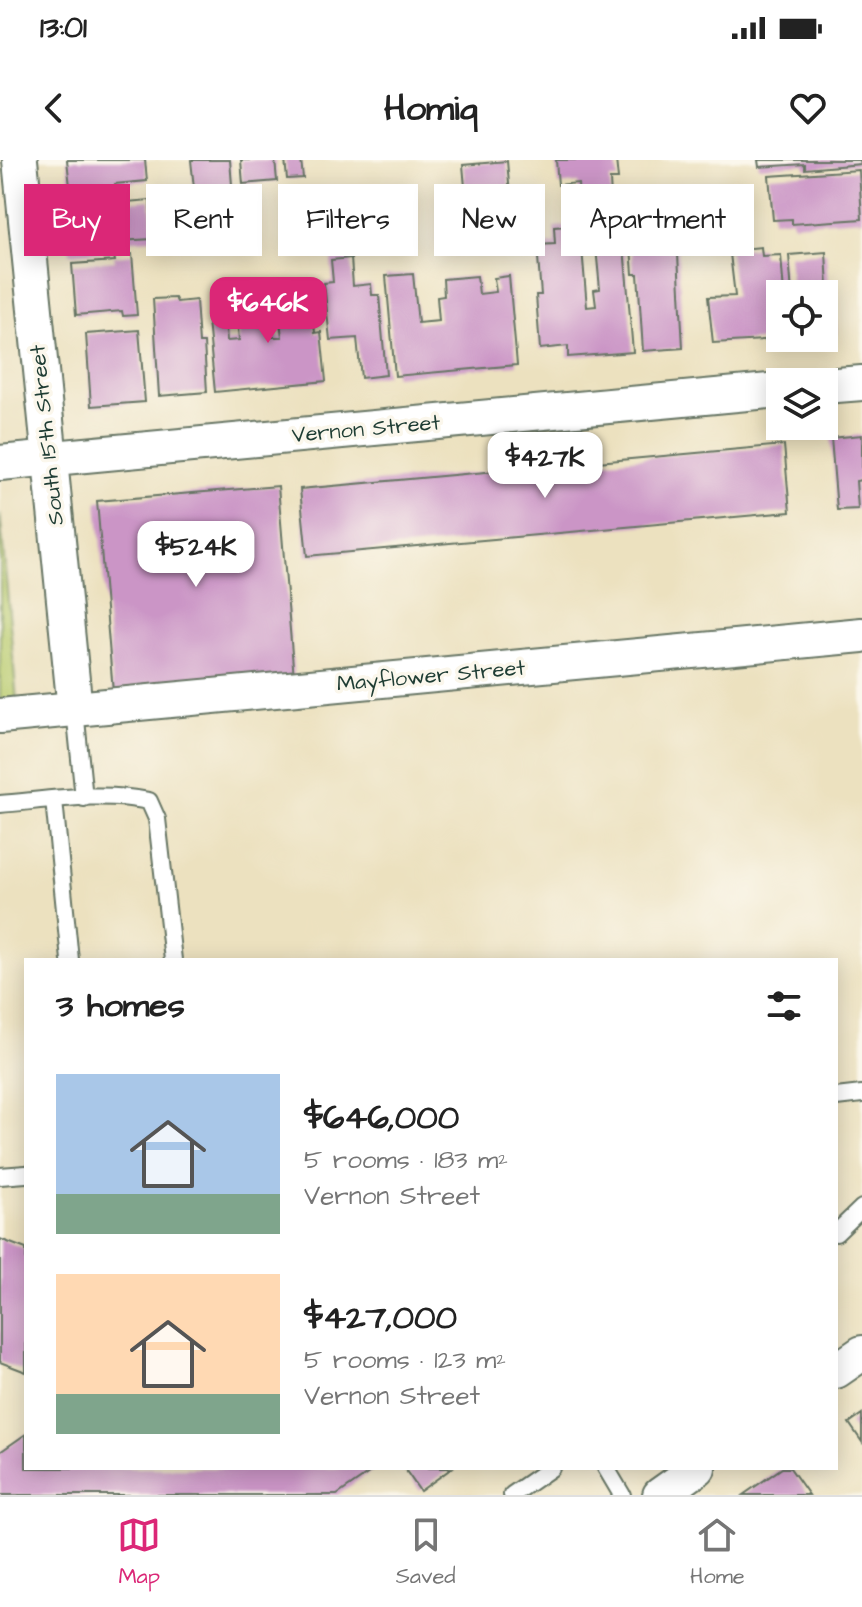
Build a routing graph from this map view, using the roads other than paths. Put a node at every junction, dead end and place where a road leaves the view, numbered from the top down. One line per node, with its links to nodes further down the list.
1 (20, 160): 5 (street, South 15th Street)
2 (862, 383): 3 (street)
3 (838, 385)
4 (766, 391): 5 (street, Vernon Street)
5 (50, 458): 6 (street, Vernon Street); 8 (street, South 15th Street)
6 (0, 463)
7 (862, 635): 8 (street, Mayflower Street)
8 (75, 710): 9 (street, Mayflower Street); 10 (lane)
9 (0, 716)
10 (84, 798): 11 (lane); 14 (lane)
11 (54, 800): 12 (lane); 13 (lane)
12 (0, 804)
13 (70, 958)
14 (173, 958)
15 (862, 1094): 16 (lane)
16 (838, 1097)
17 (24, 1174): 18 (lane)
18 (0, 1176)
19 (862, 1208): 20 (lane)
20 (838, 1231)
21 (862, 1353): 22 (street)
22 (838, 1370)
23 (548, 1470): 26 (lane)
24 (607, 1470): 27 (lane)
25 (695, 1470): 28 (street)
26 (512, 1495)
27 (622, 1495)
28 (660, 1495)

